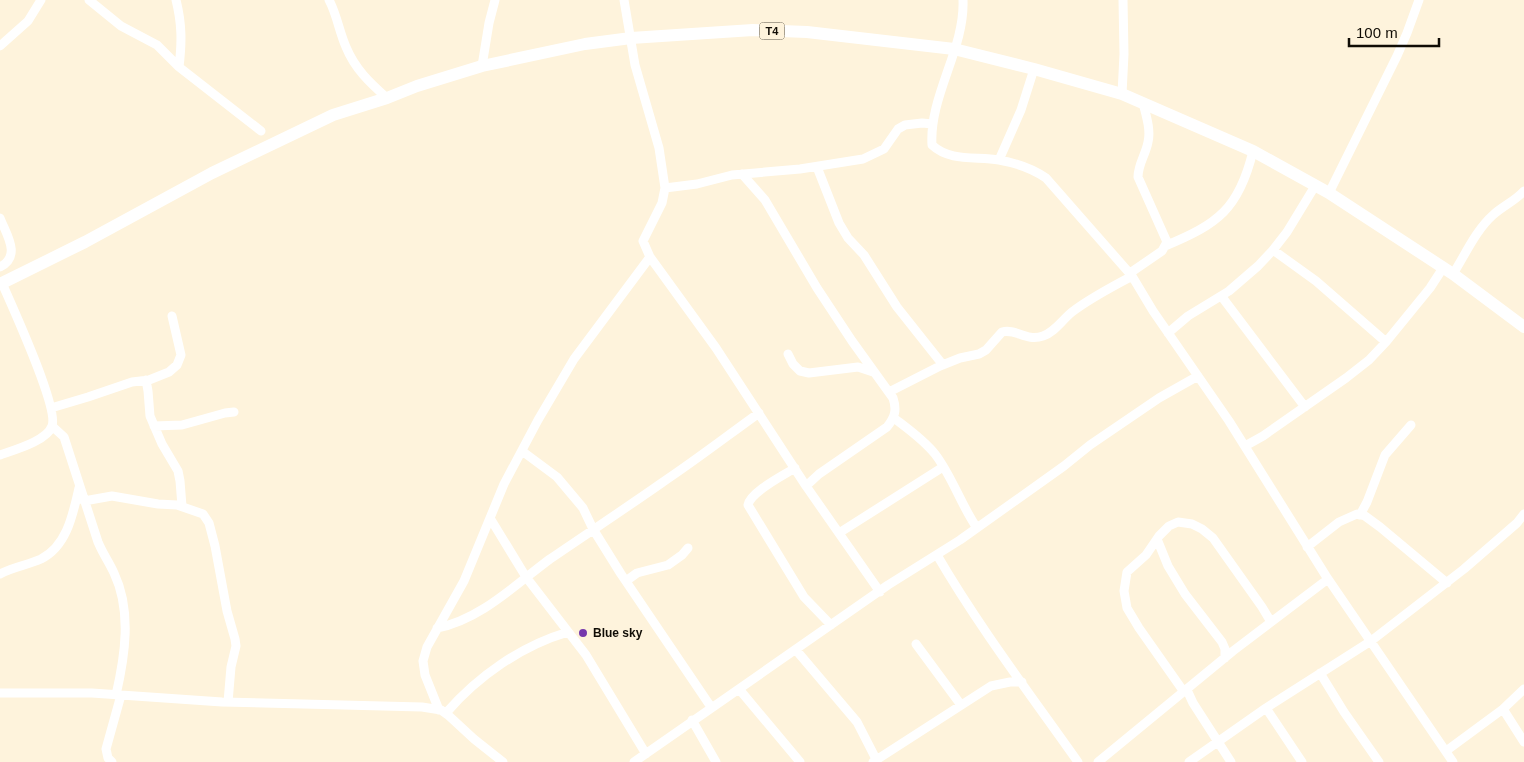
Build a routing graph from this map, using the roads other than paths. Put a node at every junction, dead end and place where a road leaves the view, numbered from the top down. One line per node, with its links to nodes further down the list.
1 (41, 0): 11 (street)
2 (89, 0): 14 (street)
3 (176, 0): 14 (street)
4 (328, 0): 17 (street)
5 (495, 0): 13 (street)
6 (624, 0): 10 (street)
7 (963, 0): 12 (street)
8 (1123, 0): 16 (street)
9 (1418, 0): 28 (street)
10 (631, 38): 12 (highway, T4); 13 (highway, T4); 26 (street)
11 (0, 46)
12 (954, 49): 15 (highway, T4); 19 (street)
13 (482, 66): 17 (highway, T4)
14 (179, 67): 20 (street)
15 (1034, 69): 16 (highway, T4); 22 (street)
16 (1122, 94): 18 (highway, T4)
17 (387, 98): 36 (highway, T4)
18 (1143, 103): 21 (highway, T4); 30 (street)
19 (934, 124): 22 (street); 23 (street)
20 (261, 131)
21 (1253, 151): 25 (highway, T4); 30 (street)
22 (999, 160): 35 (street)
23 (817, 167): 24 (street); 43 (street)
24 (742, 174): 26 (street); 44 (street)
25 (1315, 186): 28 (highway, T4); 31 (street)
26 (665, 188): 32 (street)
27 (1524, 191): 34 (street)
28 (1329, 193): 34 (highway, T4)
29 (0, 218): 33 (street)
30 (1165, 246): 35 (street)
31 (1273, 250): 37 (street); 41 (street)
32 (650, 257): 51 (street); 57 (street)
33 (0, 267)
34 (1448, 271): 39 (highway, T4); 41 (street)
35 (1131, 275): 40 (street); 43 (street)
36 (1, 284): 49 (street)
37 (1222, 297): 40 (street); 48 (street)
38 (172, 316): 46 (street)
39 (1524, 327)
40 (1168, 333): 45 (street)
41 (1386, 342): 48 (street)
42 (788, 354): 44 (street)
43 (943, 365): 47 (street)
44 (874, 372): 47 (street)
45 (1198, 376): 56 (street); 68 (street)
46 (146, 380): 49 (street); 55 (street)
47 (889, 392): 52 (street)
48 (1305, 407): 56 (street)
49 (51, 408): 54 (street)
50 (234, 412): 55 (street)
51 (759, 413): 60 (street); 69 (street)
52 (894, 418): 59 (street); 61 (street)
53 (1411, 425): 66 (street)
54 (52, 426): 58 (street); 62 (street)
55 (154, 426): 64 (street)
56 (1245, 446): 72 (street)
57 (522, 451): 67 (street); 69 (street)
58 (0, 455)
59 (943, 467): 68 (street); 70 (street)
60 (795, 468): 61 (street); 82 (street)
61 (806, 486): 70 (street)
62 (79, 488): 63 (street); 75 (street)
63 (84, 501): 64 (street); 95 (street)
64 (182, 506): 96 (street)
65 (1524, 514): 79 (street)
66 (1360, 515): 72 (street); 79 (street)
67 (490, 518): 76 (street); 83 (street)
68 (977, 528): 74 (street)
69 (593, 529): 76 (street); 78 (street)
70 (839, 533): 80 (street)
71 (1157, 539): 81 (street); 88 (street); 93 (street)
72 (1307, 547): 77 (street)
73 (688, 548): 78 (street)
74 (937, 555): 80 (street); 90 (street)
75 (0, 574)
76 (526, 577): 83 (street); 84 (street)
77 (1328, 579): 81 (street); 85 (street)
78 (626, 581): 98 (street)
79 (1448, 583): 85 (street)
80 (880, 592): 82 (street)
81 (1271, 622): 88 (street)
82 (831, 625): 87 (street)
83 (437, 628): 101 (street)
84 (568, 632): 101 (street); 106 (street)
85 (1371, 641): 89 (street); 105 (street)
86 (916, 644): 97 (street)
87 (796, 650): 91 (street); 108 (street)
88 (1225, 658): 93 (street)
89 (1320, 673): 99 (street); 118 (street)
90 (1022, 682): 97 (street); 114 (street)
91 (739, 688): 98 (street); 113 (street)
92 (1524, 689): 100 (street)
93 (1185, 691): 103 (street); 115 (street)
94 (0, 693): 95 (street)
95 (119, 695): 96 (street); 107 (street)
96 (228, 702): 101 (street)
97 (961, 705): 108 (street)
98 (711, 707): 102 (street)
99 (1266, 708): 103 (street); 109 (street)
100 (1503, 709): 104 (street); 105 (street)
101 (442, 711): 110 (street)
102 (692, 720): 106 (street); 112 (street)
103 (1217, 742): 116 (street); 117 (street)
104 (1524, 742)
105 (1446, 751): 119 (street)
106 (646, 754): 111 (street)
107 (108, 761)
108 (875, 761)
109 (1298, 761)
110 (503, 762)
111 (634, 762)
112 (716, 762)
113 (800, 762)
114 (1078, 762)
115 (1098, 762)
116 (1189, 762)
117 (1231, 762)
118 (1379, 762)
119 (1453, 762)

